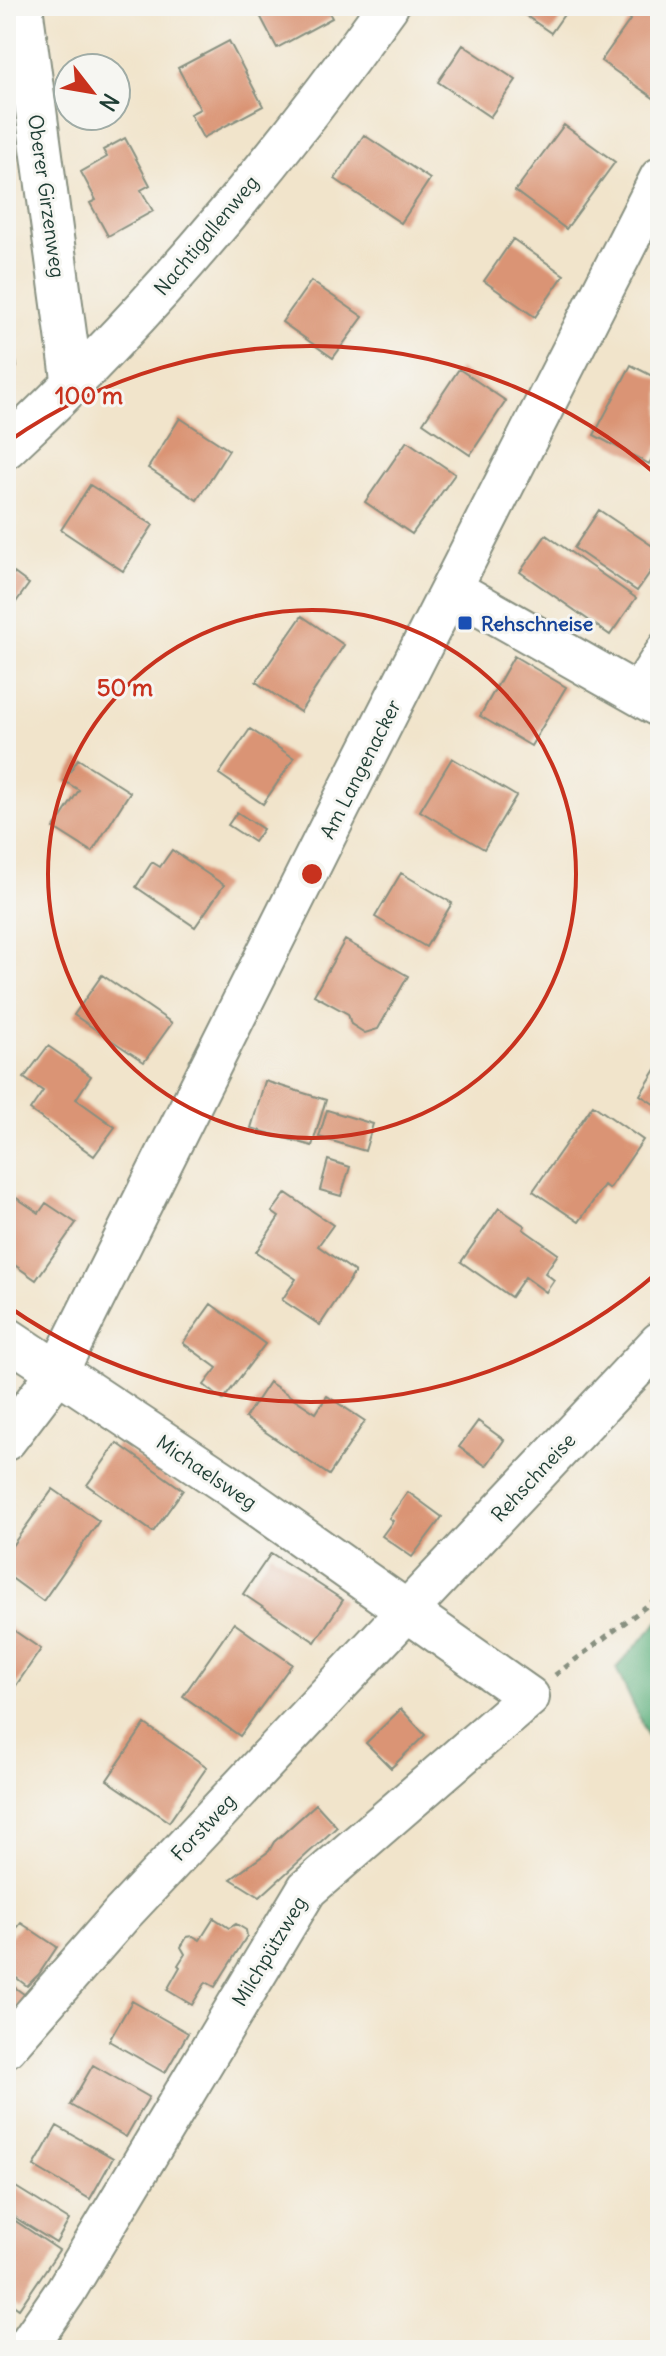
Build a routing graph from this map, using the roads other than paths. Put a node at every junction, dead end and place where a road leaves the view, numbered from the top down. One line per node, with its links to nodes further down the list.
1 (22, 6): 4 (street, Oberer Girzenweg)
2 (385, 7): 4 (street, Nachtigallenweg)
3 (660, 178): 6 (street, Am Langenacker)
4 (73, 386): 5 (street, Nachtigallenweg)
5 (6, 448)
6 (452, 589): 8 (street); 11 (street, Am Langenacker)
7 (660, 643): 8 (lane)
8 (645, 698)
9 (6, 1337): 11 (street, Michaelsweg)
10 (660, 1342): 13 (street, Rehschneise)
11 (57, 1373): 12 (street, Am Langenacker); 13 (street, Michaelsweg)
12 (6, 1440)
13 (405, 1611): 14 (street, Forstweg); 15 (street, Milchpützweg)
14 (6, 2047)
15 (25, 2350)

